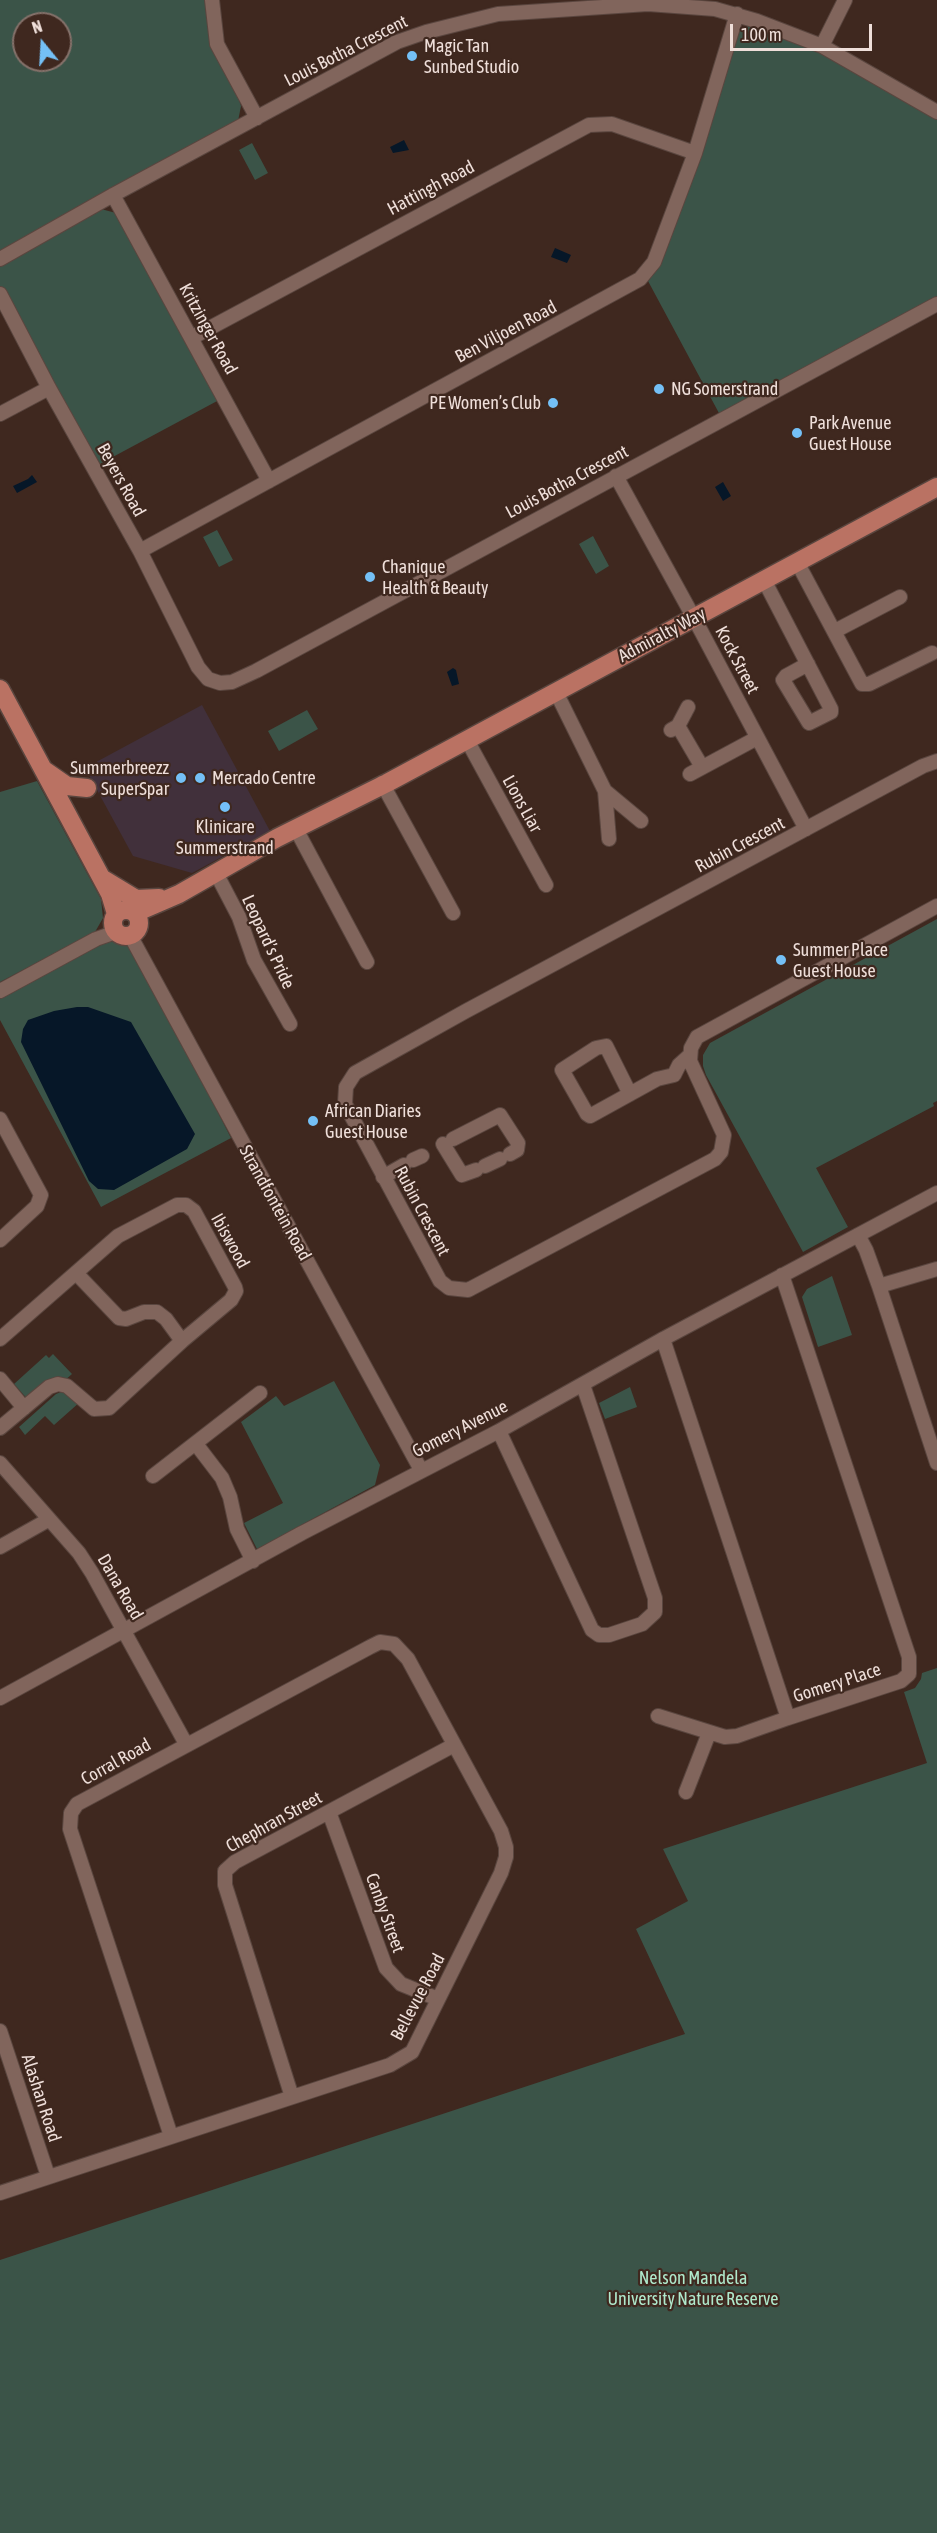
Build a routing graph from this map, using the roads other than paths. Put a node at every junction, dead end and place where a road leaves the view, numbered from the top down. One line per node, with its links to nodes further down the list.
1 (212, 0): 6 (street)
2 (845, 0): 4 (street)
3 (737, 15): 4 (street, Louis Botha Crescent); 6 (street, Louis Botha Crescent); 7 (street, Ben Viljoen Road)
4 (822, 46): 5 (street, Louis Botha Crescent)
5 (937, 112)
6 (257, 118): 8 (street, Louis Botha Crescent)
7 (695, 153): 12 (street, Hattingh Road); 16 (street, Ben Viljoen Road)
8 (113, 195): 9 (street, Louis Botha Crescent); 12 (street, Kritzinger Road)
9 (0, 259)
10 (0, 294): 13 (street, Beyers Road)
11 (937, 304): 15 (street, Louis Botha Crescent)
12 (193, 337): 16 (street, Kritzinger Road)
13 (49, 388): 14 (street); 18 (street, Beyers Road)
14 (0, 414)
15 (616, 476): 22 (street, Kock Street); 26 (street, Louis Botha Crescent)
16 (269, 481): 18 (street, Ben Viljoen Road)
17 (937, 487): 19 (main road, Admiralty Way)
18 (140, 551): 26 (street, Beyers Road)
19 (797, 562): 20 (main road, Admiralty Way); 23 (street)
20 (764, 580): 22 (main road, Admiralty Way); 25 (street)
21 (900, 597): 23 (street)
22 (694, 618): 28 (main road, Admiralty Way); 30 (street, Kock Street)
23 (835, 631): 24 (street)
24 (932, 653)
25 (808, 664)
26 (212, 681)
27 (0, 689): 33 (main road, Strandfontein Road)
28 (556, 692): 31 (main road, Admiralty Way); 36 (street)
29 (688, 707): 30 (street)
30 (757, 738): 38 (street, Kock Street)
31 (467, 740): 34 (main road, Admiralty Way); 42 (street, Lions Liar)
32 (937, 761): 38 (street, Rubin Crescent)
33 (40, 766): 35 (main road); 43 (main road, Strandfontein Road)
34 (384, 784): 39 (main road, Admiralty Way); 46 (street)
35 (87, 788)
36 (605, 791): 37 (street); 40 (street)
37 (641, 821)
38 (806, 830): 55 (street, Rubin Crescent)
39 (298, 833): 41 (main road, Admiralty Way); 48 (street)
40 (609, 839)
41 (217, 876): 44 (main road, Admiralty Way); 47 (main road, Admiralty Way); 50 (street, Leopard’s Pride)
42 (546, 885)
43 (105, 886): 44 (main road); 47 (main road, Strandfontein Road)
44 (179, 894): 47 (main road, Admiralty Way)
45 (937, 906): 51 (street)
46 (453, 913)
47 (125, 921): 49 (street, Admiralty Way); 75 (street, Strandfontein Road)
48 (367, 962)
49 (0, 991)
50 (290, 1024)
51 (689, 1056): 52 (street); 55 (street, Rubin Crescent)
52 (630, 1094): 52 (street)
53 (0, 1119): 58 (street)
54 (430, 1151): 54 (street); 55 (street)
55 (382, 1177)
56 (937, 1193): 57 (street, Gomery Avenue)
57 (858, 1235): 61 (street, Gomery Avenue); 62 (street)
58 (0, 1240)
59 (937, 1269): 62 (street)
60 (76, 1274): 63 (street, Ibiswood); 65 (street); 65 (street, Ibiswood)
61 (782, 1275): 64 (street, Gomery Avenue); 84 (street, Gomery Place)
62 (879, 1286): 73 (street)
63 (0, 1339)
64 (663, 1340): 67 (street, Gomery Avenue); 84 (street, Gomery Place)
65 (182, 1341): 69 (street, Ibiswood)
66 (0, 1378): 69 (street)
67 (583, 1384): 71 (street, Gomery Avenue); 71 (street)
68 (260, 1393): 72 (street)
69 (24, 1408): 70 (street, Ibiswood)
70 (0, 1428)
71 (499, 1431): 75 (street, Gomery Avenue)
72 (196, 1444): 76 (street); 79 (street)
73 (937, 1462)
74 (0, 1463): 77 (street, Dana Road)
75 (421, 1470): 79 (street, Gomery Avenue)
76 (153, 1476)
77 (48, 1520): 78 (street); 80 (street, Dana Road)
78 (0, 1547)
79 (253, 1561): 80 (street, Gomery Avenue)
80 (124, 1630): 82 (street, Gomery Avenue); 86 (street, Dana Road)
81 (387, 1642): 86 (street, Corral Road); 87 (street, Bellevue Road)
82 (0, 1698)
83 (658, 1716): 85 (street)
84 (788, 1718): 85 (street)
85 (709, 1734): 88 (street)
86 (186, 1744): 93 (street, Corral Road)
87 (454, 1745): 89 (street, Chephran Street); 90 (street, Bellevue Road)
88 (686, 1792)
89 (329, 1812): 90 (street, Canby Street); 92 (street, Chephran Street)
90 (438, 1999): 92 (street, Bellevue Road)
91 (0, 2031): 94 (street, Alashan Road)
92 (292, 2097): 93 (street, Bellevue Road)
93 (171, 2136): 94 (street, Bellevue Road)
94 (48, 2176): 95 (street, Bellevue Road)
95 (0, 2193)

